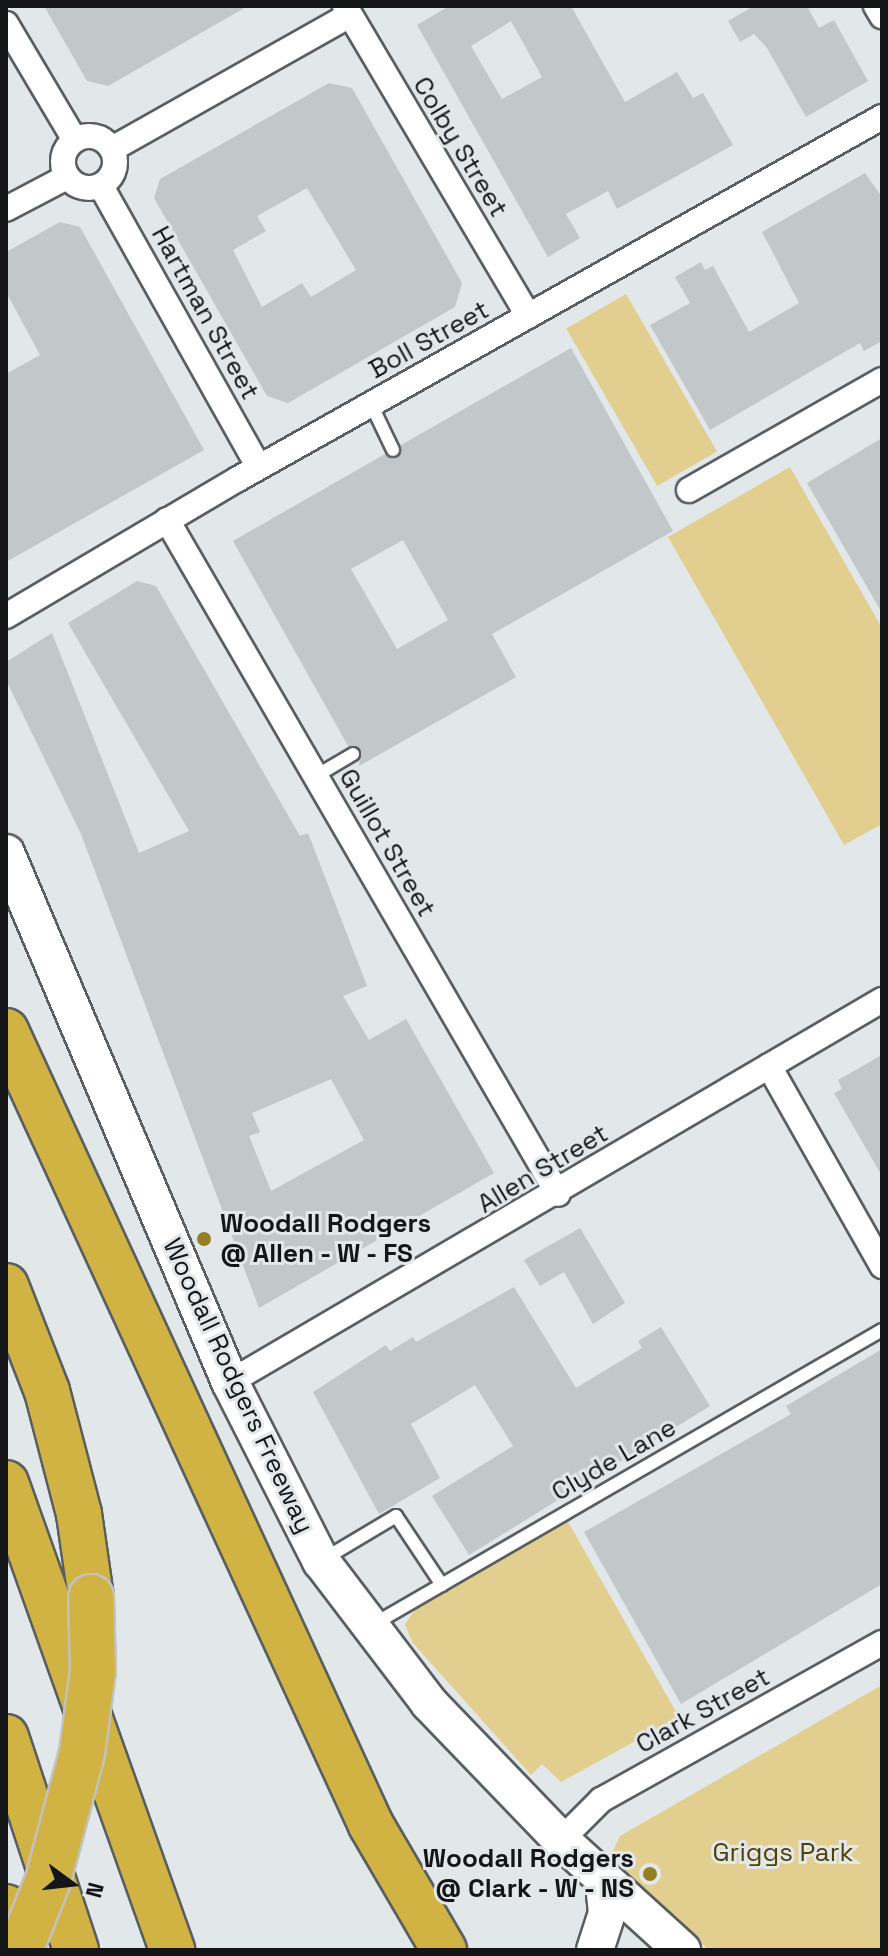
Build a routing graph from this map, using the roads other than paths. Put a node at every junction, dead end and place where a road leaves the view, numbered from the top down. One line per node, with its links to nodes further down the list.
1 (876, 6): 3 (street)
2 (347, 11): 7 (street); 11 (street, Colby Street)
3 (882, 16)
4 (6, 24): 6 (street)
5 (882, 117): 11 (street, Boll Street)
6 (75, 140): 7 (street); 8 (street)
7 (112, 149): 9 (street)
8 (67, 177): 9 (street); 10 (street)
9 (101, 186): 15 (street, Hartman Street)
10 (6, 209)
11 (528, 316): 13 (street, Boll Street)
12 (882, 380): 16 (street)
13 (371, 404): 14 (lane); 15 (street, Boll Street)
14 (393, 450)
15 (259, 467): 17 (street, Boll Street)
16 (689, 490)
17 (167, 520): 18 (street, Boll Street); 20 (street, Guillot Street)
18 (6, 616)
19 (353, 754): 20 (lane)
20 (316, 776): 25 (street, Guillot Street)
21 (6, 853): 29 (main road, Woodall Rodgers Freeway)
22 (882, 1000): 24 (street, Allen Street)
23 (6, 1031): 42 (highway)
24 (769, 1066): 25 (street, Allen Street); 26 (street)
25 (558, 1194): 29 (street, Allen Street)
26 (882, 1266)
27 (6, 1286): 39 (highway, bridge)
28 (882, 1330): 32 (lane, Clyde Lane)
29 (230, 1382): 31 (main road, Woodall Rodgers Freeway)
30 (6, 1483): 41 (highway, bridge)
31 (321, 1561): 32 (lane); 33 (main road, Woodall Rodgers Freeway)
32 (442, 1585): 33 (lane, Clyde Lane)
33 (368, 1627): 36 (main road, Woodall Rodgers Freeway)
34 (882, 1643): 36 (street, Clark Street)
35 (6, 1737): 40 (highway, bridge)
36 (561, 1840): 37 (main road, Woodall Rodgers Freeway)
37 (604, 1882): 43 (main road); 44 (main road, Woodall Rodgers Freeway)
38 (6, 1907): 39 (highway)
39 (18, 1950)
40 (76, 1950)
41 (172, 1950)
42 (444, 1950)
43 (595, 1950)
44 (682, 1950)

